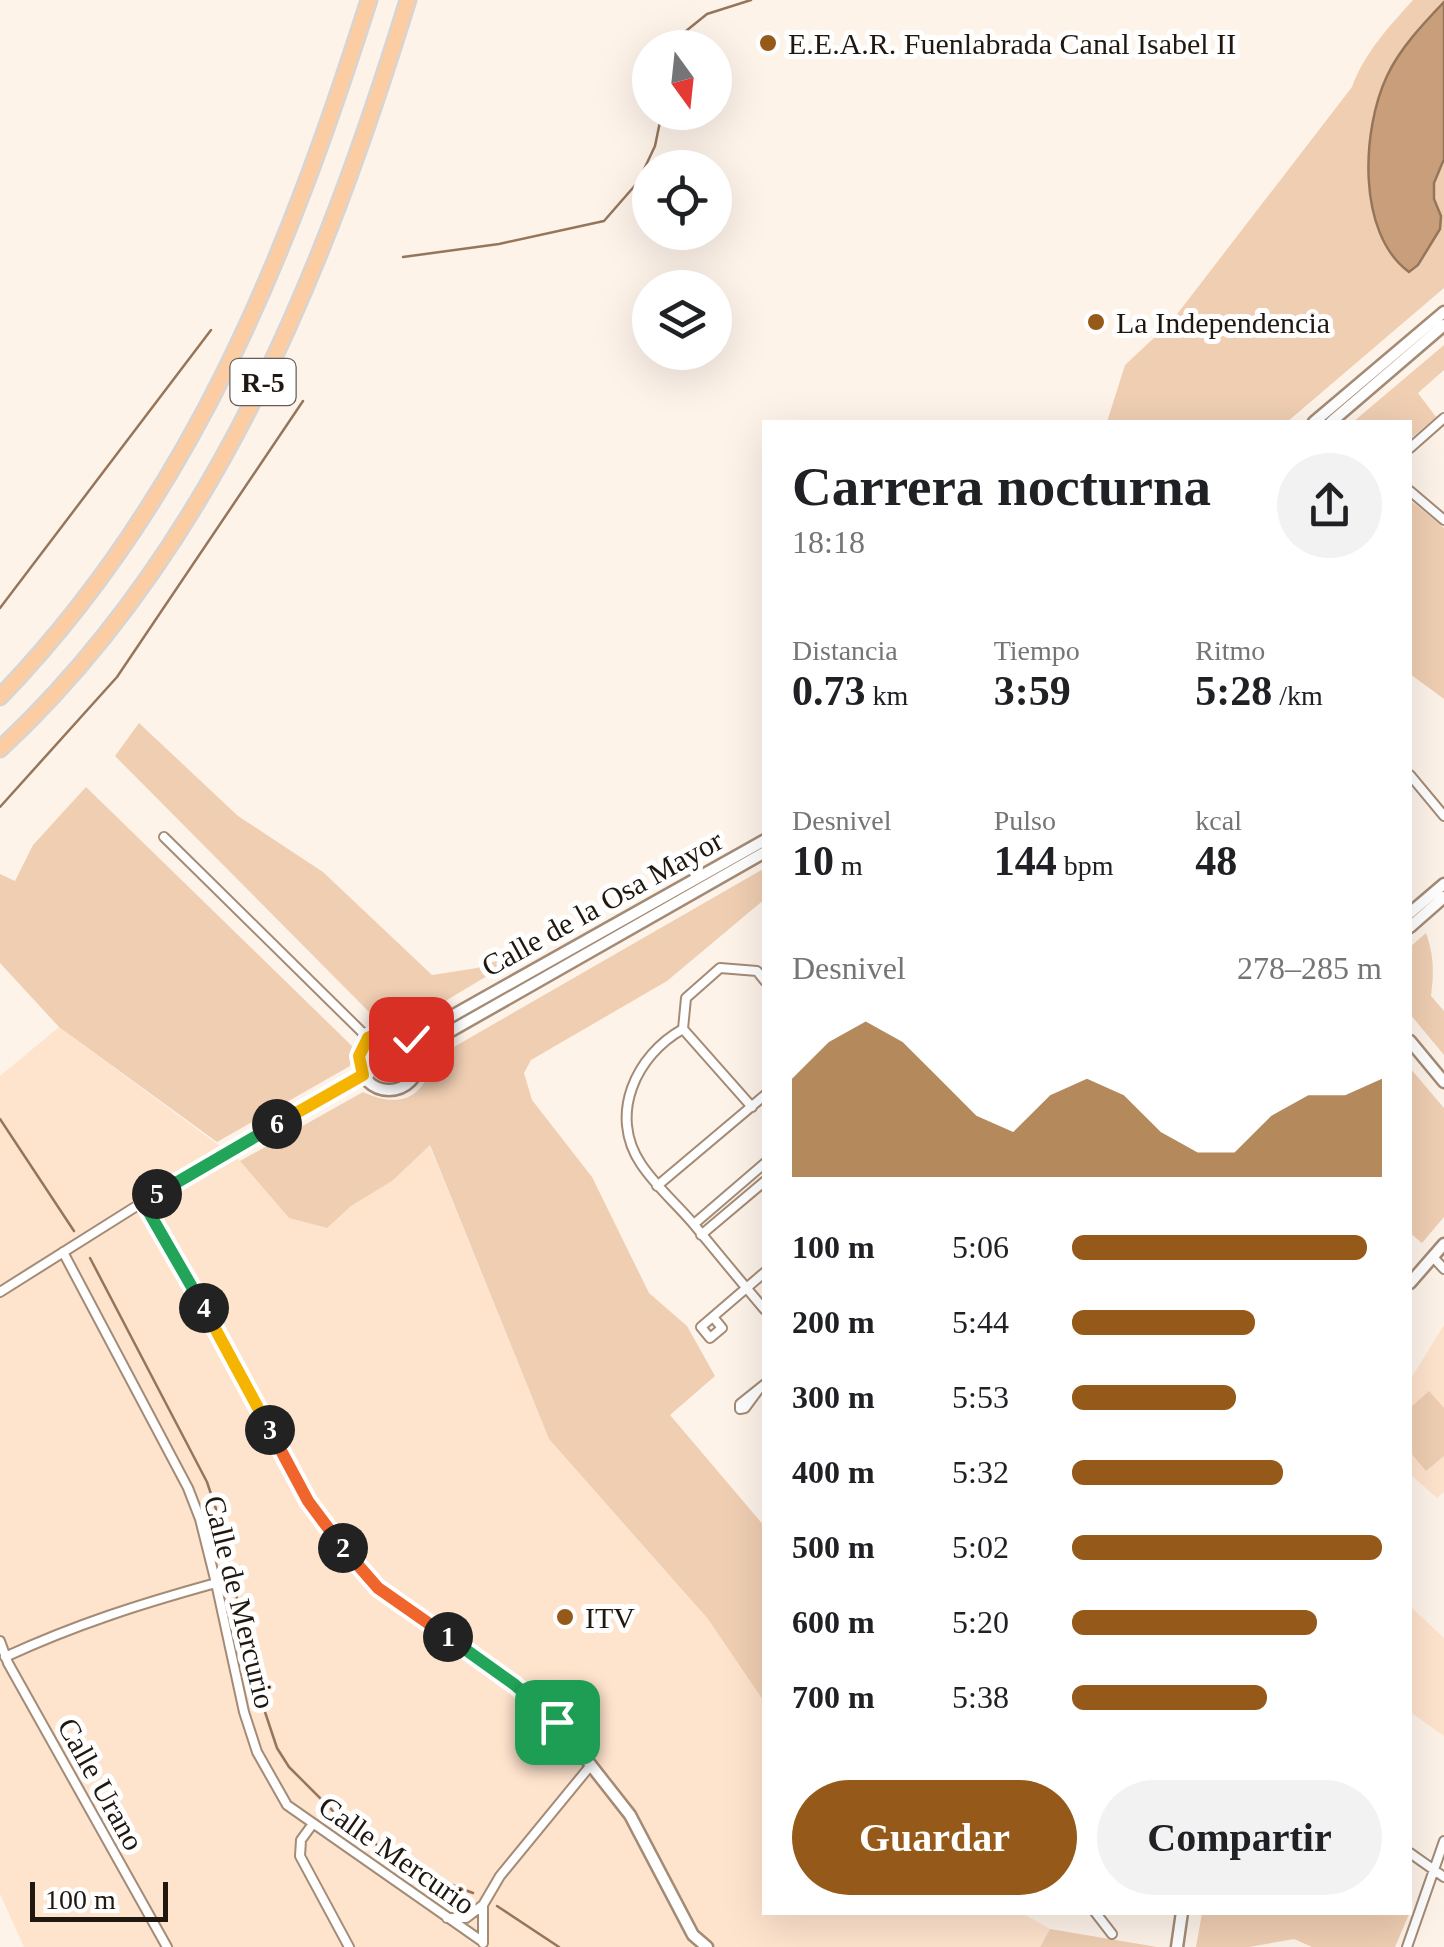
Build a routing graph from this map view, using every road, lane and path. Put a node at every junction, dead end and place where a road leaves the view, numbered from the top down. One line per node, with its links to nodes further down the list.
1 (369, 0): 11 (highway, R-5)
2 (408, 0): 12 (highway, R-5)
3 (1444, 312): 6 (street)
4 (1444, 324): 7 (street)
5 (1444, 418): 8 (street)
6 (1316, 420)
7 (1333, 420)
8 (1412, 446)
9 (1412, 492): 10 (street)
10 (1444, 520)
11 (0, 696)
12 (0, 749)
13 (1412, 777): 14 (street)
14 (1419, 785): 15 (street); 16 (street)
15 (1412, 791)
16 (1444, 816)
17 (164, 837): 26 (street)
18 (762, 842): 27 (street, Calle de la Osa Mayor)
19 (762, 854): 29 (street, Calle de la Osa Mayor)
20 (1444, 884): 22 (street)
21 (1444, 897): 23 (street)
22 (1412, 912)
23 (1412, 925)
24 (762, 977): 25 (street)
25 (684, 1029): 33 (street); 36 (street)
26 (368, 1038): 27 (street); 30 (street)
27 (411, 1039): 29 (street)
28 (1412, 1042): 31 (street)
29 (420, 1055): 30 (street)
30 (363, 1075): 37 (street)
31 (1444, 1082)
32 (762, 1098): 33 (street)
33 (752, 1106): 36 (street)
34 (762, 1165): 38 (street)
35 (762, 1184): 39 (street)
36 (658, 1186): 38 (street)
37 (143, 1202): 41 (street); 53 (street)
38 (694, 1224): 39 (street)
39 (702, 1236): 46 (street)
40 (1444, 1244): 42 (street)
41 (64, 1252): 47 (street); 50 (street, Calle de Mercurio)
42 (1433, 1257): 43 (street); 45 (street)
43 (1444, 1269)
44 (762, 1275): 46 (street)
45 (1412, 1281)
46 (746, 1288): 48 (street); 49 (street)
47 (0, 1292)
48 (762, 1307)
49 (712, 1317): 49 (street)
50 (216, 1583): 52 (street); 54 (street, Calle de Mercurio)
51 (0, 1641): 52 (street, Calle Urano)
52 (5, 1657): 65 (street, Calle Urano)
53 (591, 1765): 59 (street); 67 (street)
54 (286, 1805): 55 (street, Calle Mercurio)
55 (312, 1824): 62 (street, Calle Mercurio); 66 (street)
56 (1444, 1841): 58 (street)
57 (1412, 1853): 58 (street)
58 (1440, 1874): 69 (street)
59 (483, 1905): 62 (street); 64 (street)
60 (1098, 1915): 63 (street)
61 (1181, 1915): 68 (street)
62 (447, 1918): 64 (street, Calle Mercurio)
63 (1112, 1934)
64 (482, 1944)
65 (167, 1947)
66 (349, 1947)
67 (708, 1947)
68 (1176, 1947)
69 (1406, 1947)

